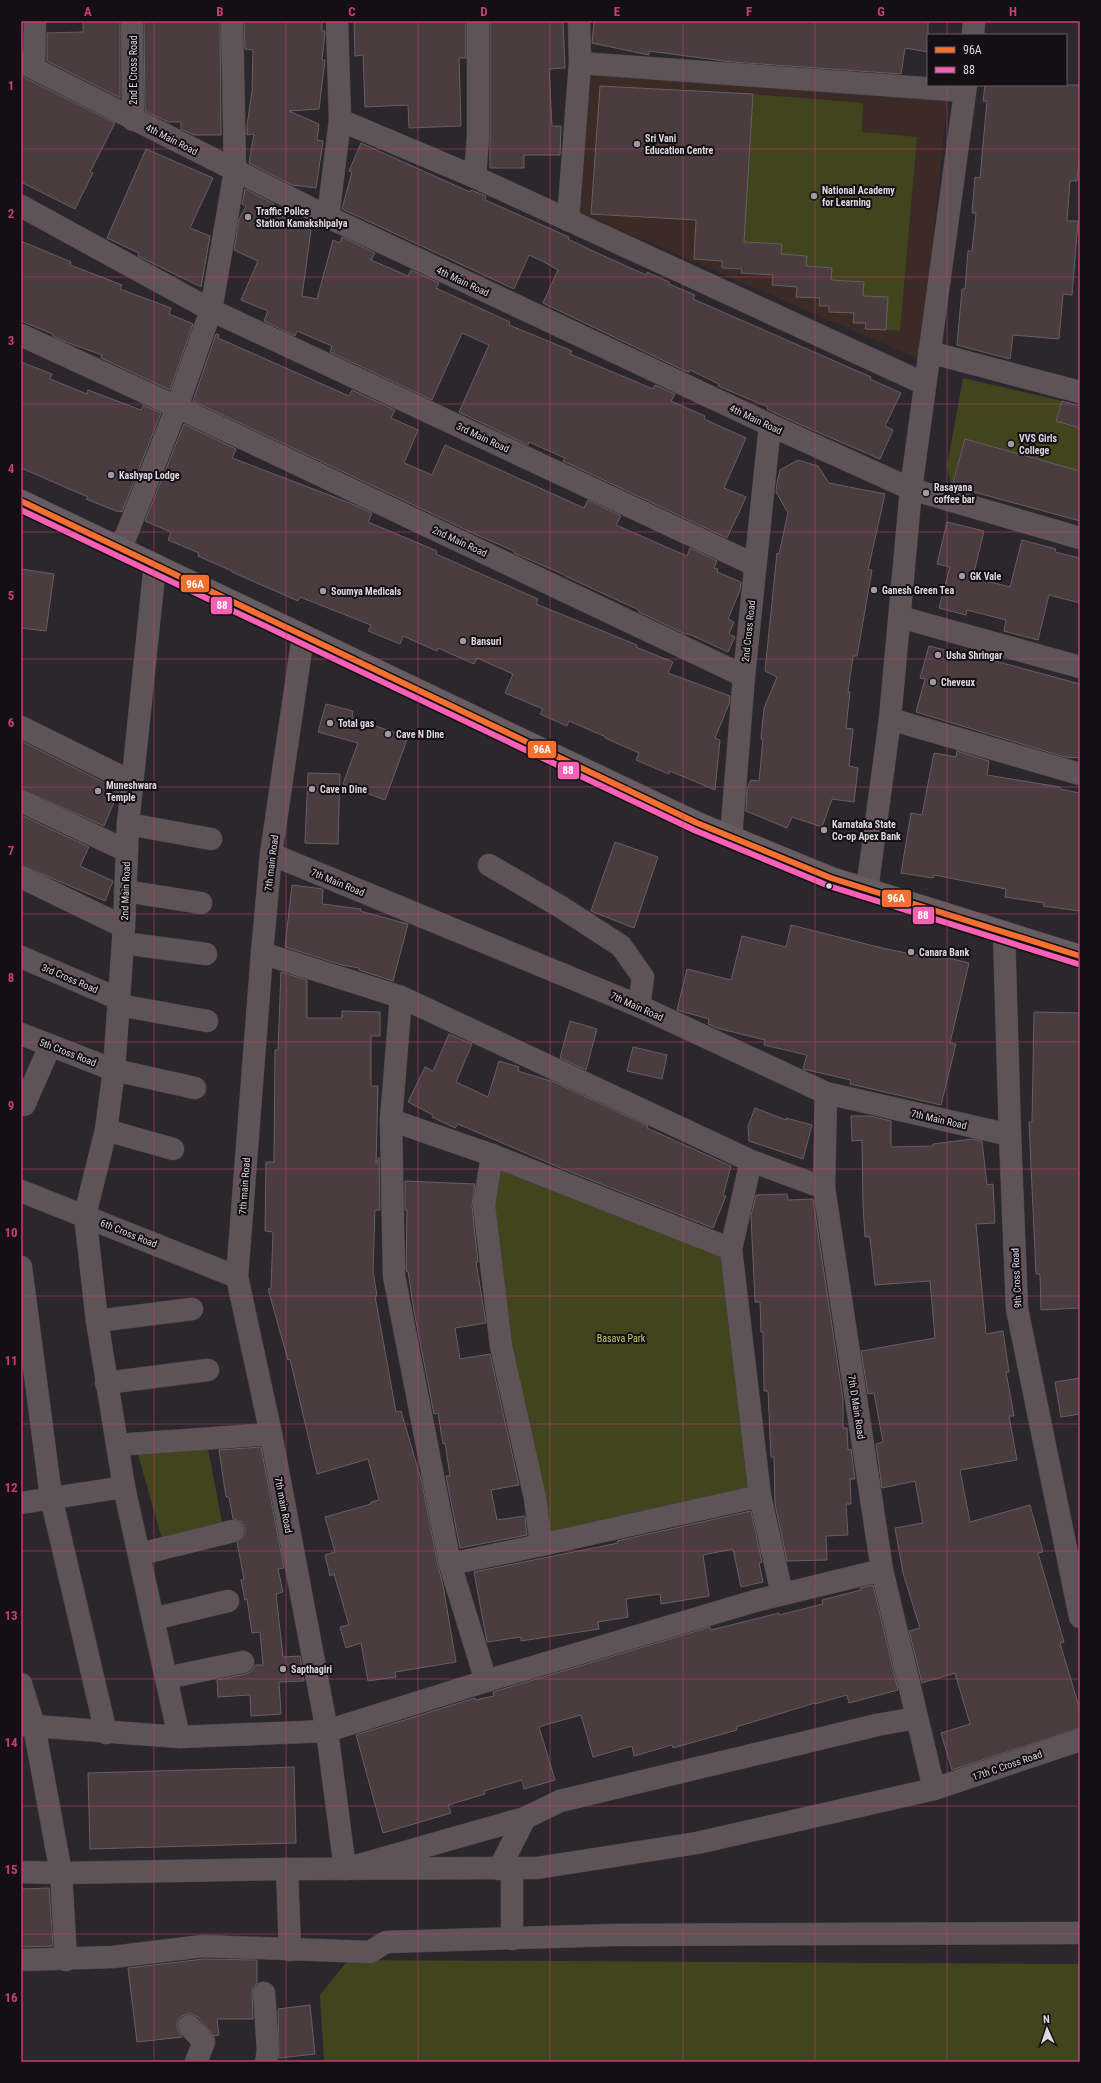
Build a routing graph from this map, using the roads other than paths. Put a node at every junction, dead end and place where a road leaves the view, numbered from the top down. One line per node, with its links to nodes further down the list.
1 (35, 21): 10 (street)
2 (132, 21): 14 (street, 2nd E Cross Road)
3 (232, 21): 16 (street)
4 (337, 21): 15 (street)
5 (478, 21): 17 (street)
6 (579, 21): 9 (street)
7 (974, 21): 8 (street)
8 (972, 34)
9 (580, 63): 11 (street); 20 (street)
10 (27, 64): 14 (street, 4th Main Road)
11 (927, 86)
12 (934, 86): 13 (street)
13 (965, 88): 23 (street)
14 (133, 120): 16 (street, 4th Main Road)
15 (340, 120): 17 (street); 19 (street)
16 (235, 171): 19 (street, 4th Main Road); 21 (street)
17 (475, 178): 20 (street)
18 (21, 206): 21 (street, 3rd Main Road)
19 (328, 217): 27 (street, 4th Main Road)
20 (568, 220): 24 (street)
21 (210, 310): 26 (street); 33 (street, 3rd Main Road)
22 (21, 336): 26 (street, 2nd Main Road)
23 (929, 352): 24 (street); 25 (street)
24 (925, 384): 28 (street)
25 (1079, 387)
26 (177, 407): 31 (street); 37 (street, 2nd Main Road)
27 (770, 425): 28 (street, 4th Main Road); 33 (street, 2nd Cross Road)
28 (911, 489): 30 (street, 4th Main Road); 34 (street)
29 (21, 501): 31 (main road)
30 (1080, 538)
31 (121, 548): 32 (main road)
32 (155, 565): 35 (main road); 41 (street, 2nd Main Road)
33 (755, 565): 37 (street, 2nd Cross Road)
34 (900, 616): 36 (street); 38 (street)
35 (303, 636): 44 (main road); 47 (street, 7th main Road)
36 (1080, 667)
37 (744, 676): 44 (street, 2nd Cross Road)
38 (890, 719): 40 (street); 50 (street)
39 (21, 727): 41 (street)
40 (1080, 774)
41 (132, 782): 43 (street, 2nd Main Road)
42 (21, 801): 46 (street)
43 (128, 824): 45 (street); 46 (street, 2nd Main Road)
44 (731, 837): 50 (main road)
45 (211, 839)
46 (127, 850): 51 (street, 2nd Main Road)
47 (271, 854): 55 (street, 7th main Road); 61 (street, 7th Main Road)
48 (489, 866): 61 (street)
49 (21, 877): 54 (street)
50 (867, 890): 53 (main road)
51 (125, 891): 52 (street); 54 (street, 2nd Main Road)
52 (202, 903)
53 (1004, 933): 57 (main road); 71 (street, 9th Cross Road)
54 (123, 935): 56 (street); 60 (street, 2nd Main Road)
55 (262, 953): 59 (street); 80 (street, 7th main Road)
56 (206, 954)
57 (1080, 956)
58 (21, 957): 60 (street, 3rd Cross Road)
59 (401, 997): 69 (street); 74 (street)
60 (119, 1002): 62 (street, 3rd Cross Road); 65 (street, 2nd Main Road)
61 (639, 1006): 67 (street, 7th Main Road)
62 (207, 1021)
63 (21, 1034): 64 (street, 5th Cross Road)
64 (50, 1046): 65 (street, 5th Cross Road); 68 (street)
65 (114, 1070): 66 (street, 5th Cross Road); 70 (street, 2nd Main Road)
66 (195, 1088)
67 (826, 1093): 71 (street, 7th Main Road); 75 (street, 7th D Main Road)
68 (24, 1105)
69 (391, 1120): 73 (street); 94 (street)
70 (106, 1130): 72 (street); 77 (street, 2nd Main Road)
71 (1010, 1135): 98 (street, 9th Cross Road)
72 (173, 1149)
73 (492, 1155): 78 (street); 92 (street)
74 (751, 1161): 75 (street); 78 (street)
75 (824, 1188): 95 (street, 7th D Main Road)
76 (21, 1191): 77 (street, 6th Cross Road)
77 (85, 1215): 80 (street, 6th Cross Road); 82 (street)
78 (731, 1249): 88 (street)
79 (21, 1267): 89 (street)
80 (237, 1277): 85 (street, 7th main Road)
81 (192, 1309): 82 (street)
82 (97, 1321): 84 (street)
83 (208, 1370): 84 (street)
84 (106, 1383): 86 (street)
85 (271, 1434): 86 (street); 106 (street, 7th main Road)
86 (117, 1445): 87 (street)
87 (124, 1487): 89 (street); 93 (street)
88 (760, 1496): 92 (street); 96 (street)
89 (51, 1497): 90 (street); 107 (street)
90 (21, 1503)
91 (233, 1531): 93 (street)
92 (541, 1545): 94 (street)
93 (140, 1554): 99 (street)
94 (450, 1564): 102 (street)
95 (882, 1570): 96 (street); 104 (street, 7th D Main Road)
96 (782, 1594): 102 (street)
97 (228, 1601): 99 (street)
98 (1080, 1617)
99 (153, 1619): 101 (street)
100 (243, 1662): 101 (street)
101 (166, 1678): 108 (street)
102 (486, 1681): 106 (street)
103 (21, 1684): 105 (street)
104 (916, 1718): 110 (street, 7th D Main Road); 111 (street)
105 (28, 1726): 107 (street); 116 (street)
106 (326, 1731): 108 (street); 113 (street, 7th main Road)
107 (106, 1733): 108 (street)
108 (179, 1737)
109 (1080, 1740): 110 (street, 17th C Cross Road)
110 (934, 1789): 114 (street, 17th C Cross Road)
111 (525, 1818): 113 (street); 114 (street)
112 (287, 1869): 113 (street, 17th C Cross Road); 116 (street, 17th C Cross Road); 119 (street)
113 (345, 1869): 114 (street, 17th C Cross Road)
114 (505, 1869): 118 (street)
115 (21, 1872): 116 (street, 17th C Cross Road)
116 (61, 1873): 121 (street)
117 (1080, 1933): 118 (street)
118 (512, 1940): 119 (street)
119 (290, 1950): 121 (street)
120 (21, 1960): 121 (street)
121 (66, 1960)
122 (264, 1993): 125 (street)
123 (189, 2026): 124 (street)
124 (196, 2062)
125 (266, 2062)

